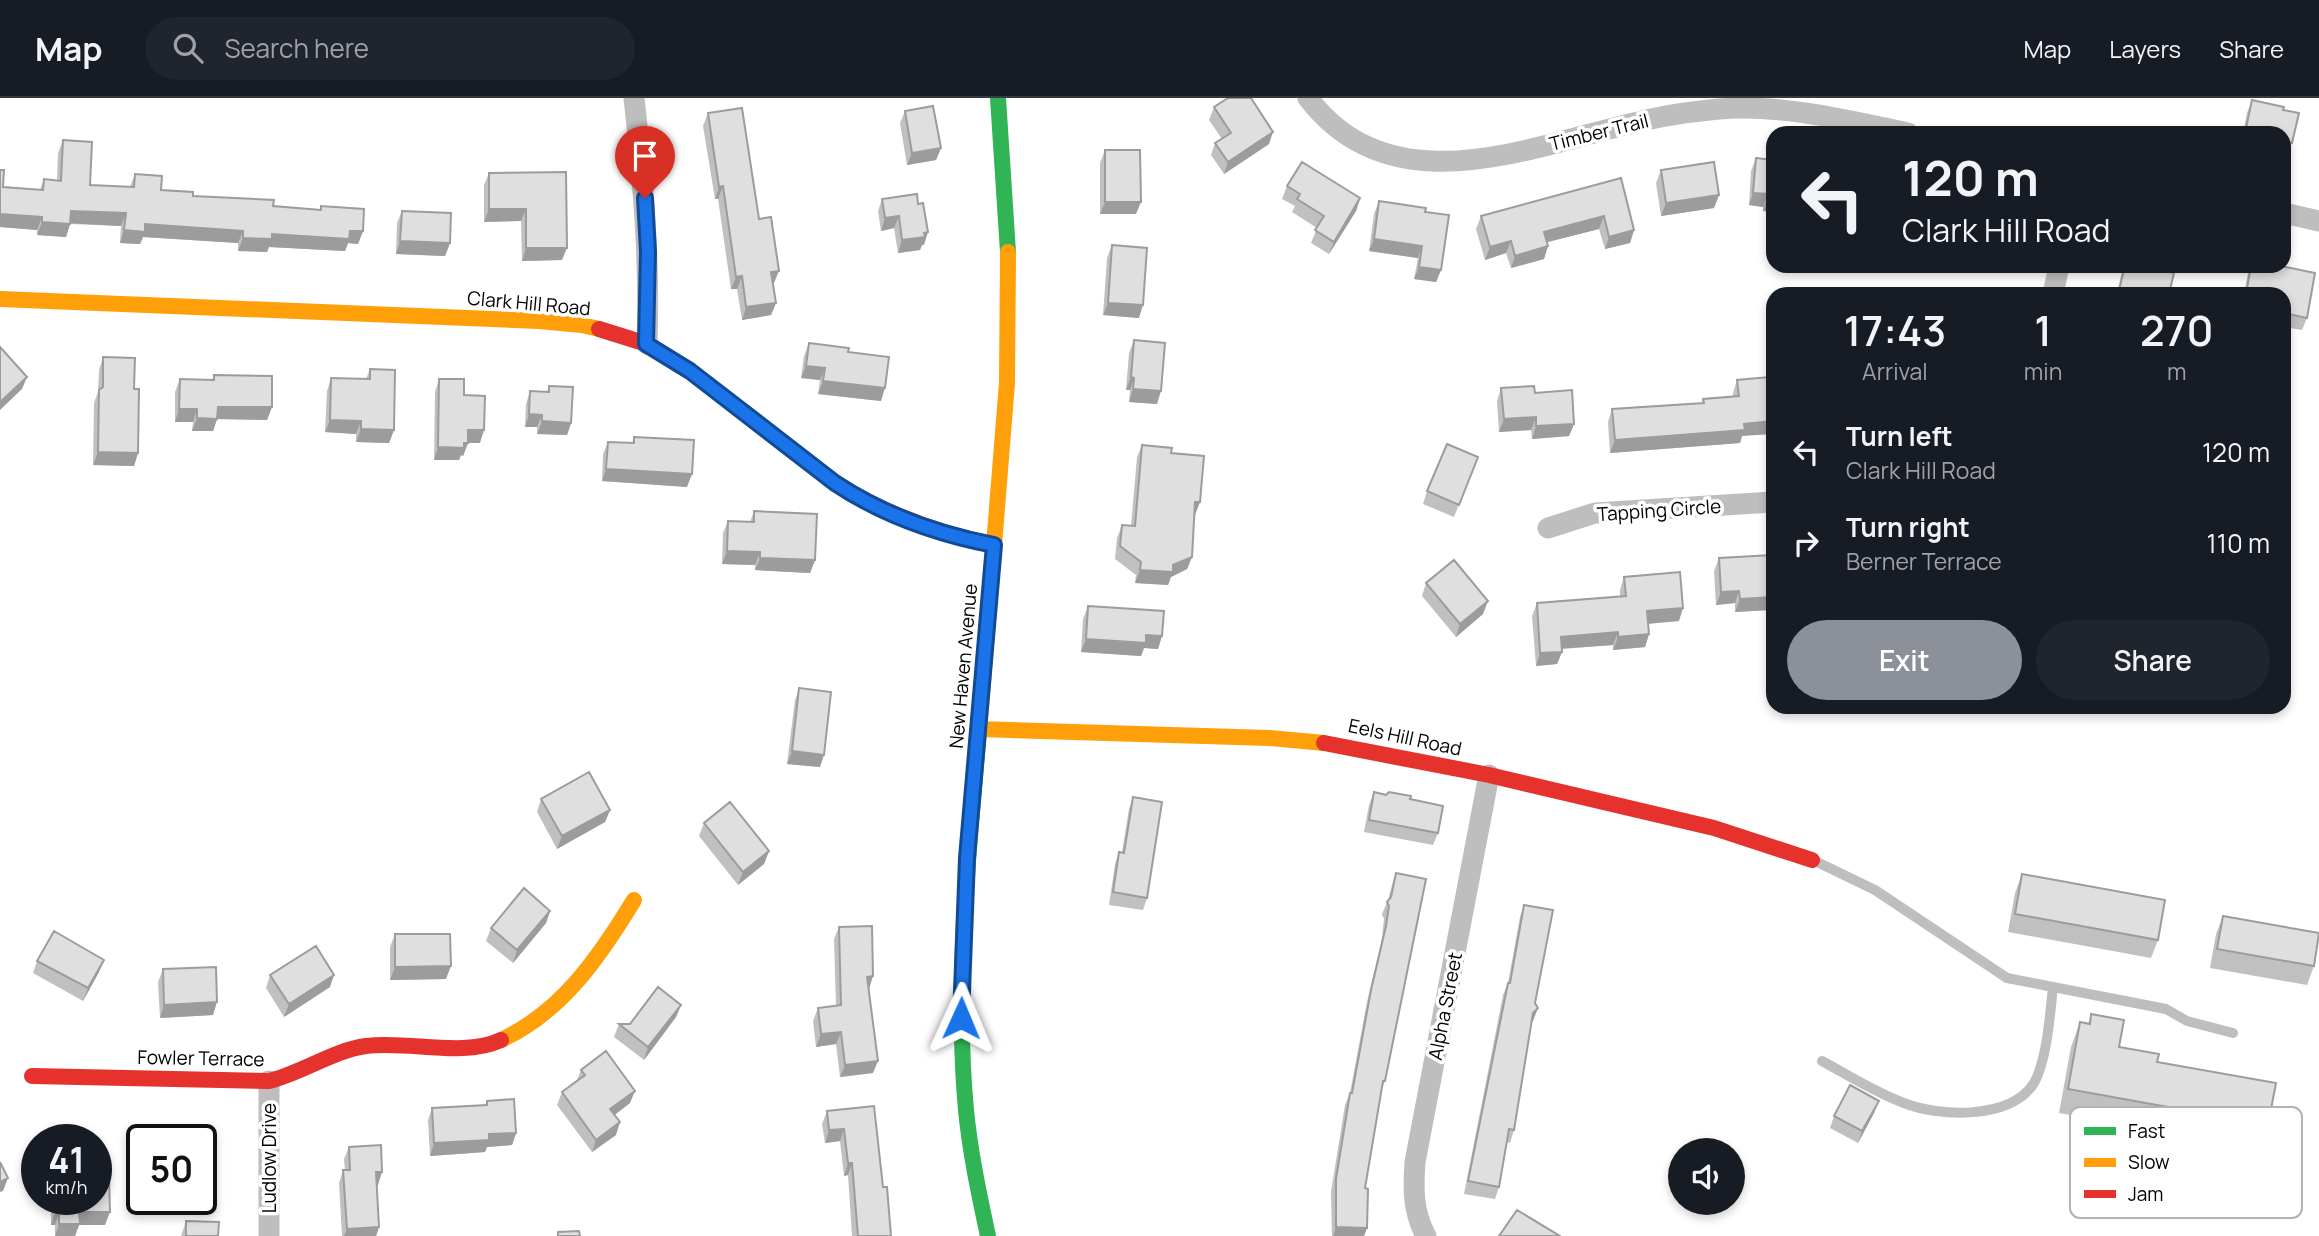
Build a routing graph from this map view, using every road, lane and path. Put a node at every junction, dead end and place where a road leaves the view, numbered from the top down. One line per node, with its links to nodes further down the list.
1 (634, 98): 9 (street)
2 (998, 98): 12 (street, New Haven Avenue)
3 (1308, 98): 4 (street, Timber Trail)
4 (1758, 103): 5 (street, Timber Trail)
5 (1875, 126)
6 (2291, 215): 7 (street)
7 (2319, 221)
8 (0, 299): 9 (street, Clark Hill Road)
9 (646, 344): 12 (street, Clark Hill Road)
10 (1766, 502): 11 (street, Tapping Circle)
11 (1548, 528)
12 (994, 545): 13 (street, New Haven Avenue)
13 (979, 729): 14 (street, Eels Hill Road); 23 (street, New Haven Avenue)
14 (1489, 775): 15 (street, Eels Hill Road); 24 (street, Alpha Street)
15 (1812, 860): 17 (lane)
16 (634, 900): 21 (street, Fowler Terrace)
17 (2053, 988): 18 (lane); 19 (lane)
18 (2233, 1032)
19 (1822, 1061)
20 (32, 1076): 21 (street, Fowler Terrace)
21 (268, 1081): 22 (street, Ludlow Drive)
22 (269, 1236)
23 (988, 1236)
24 (1426, 1236)

